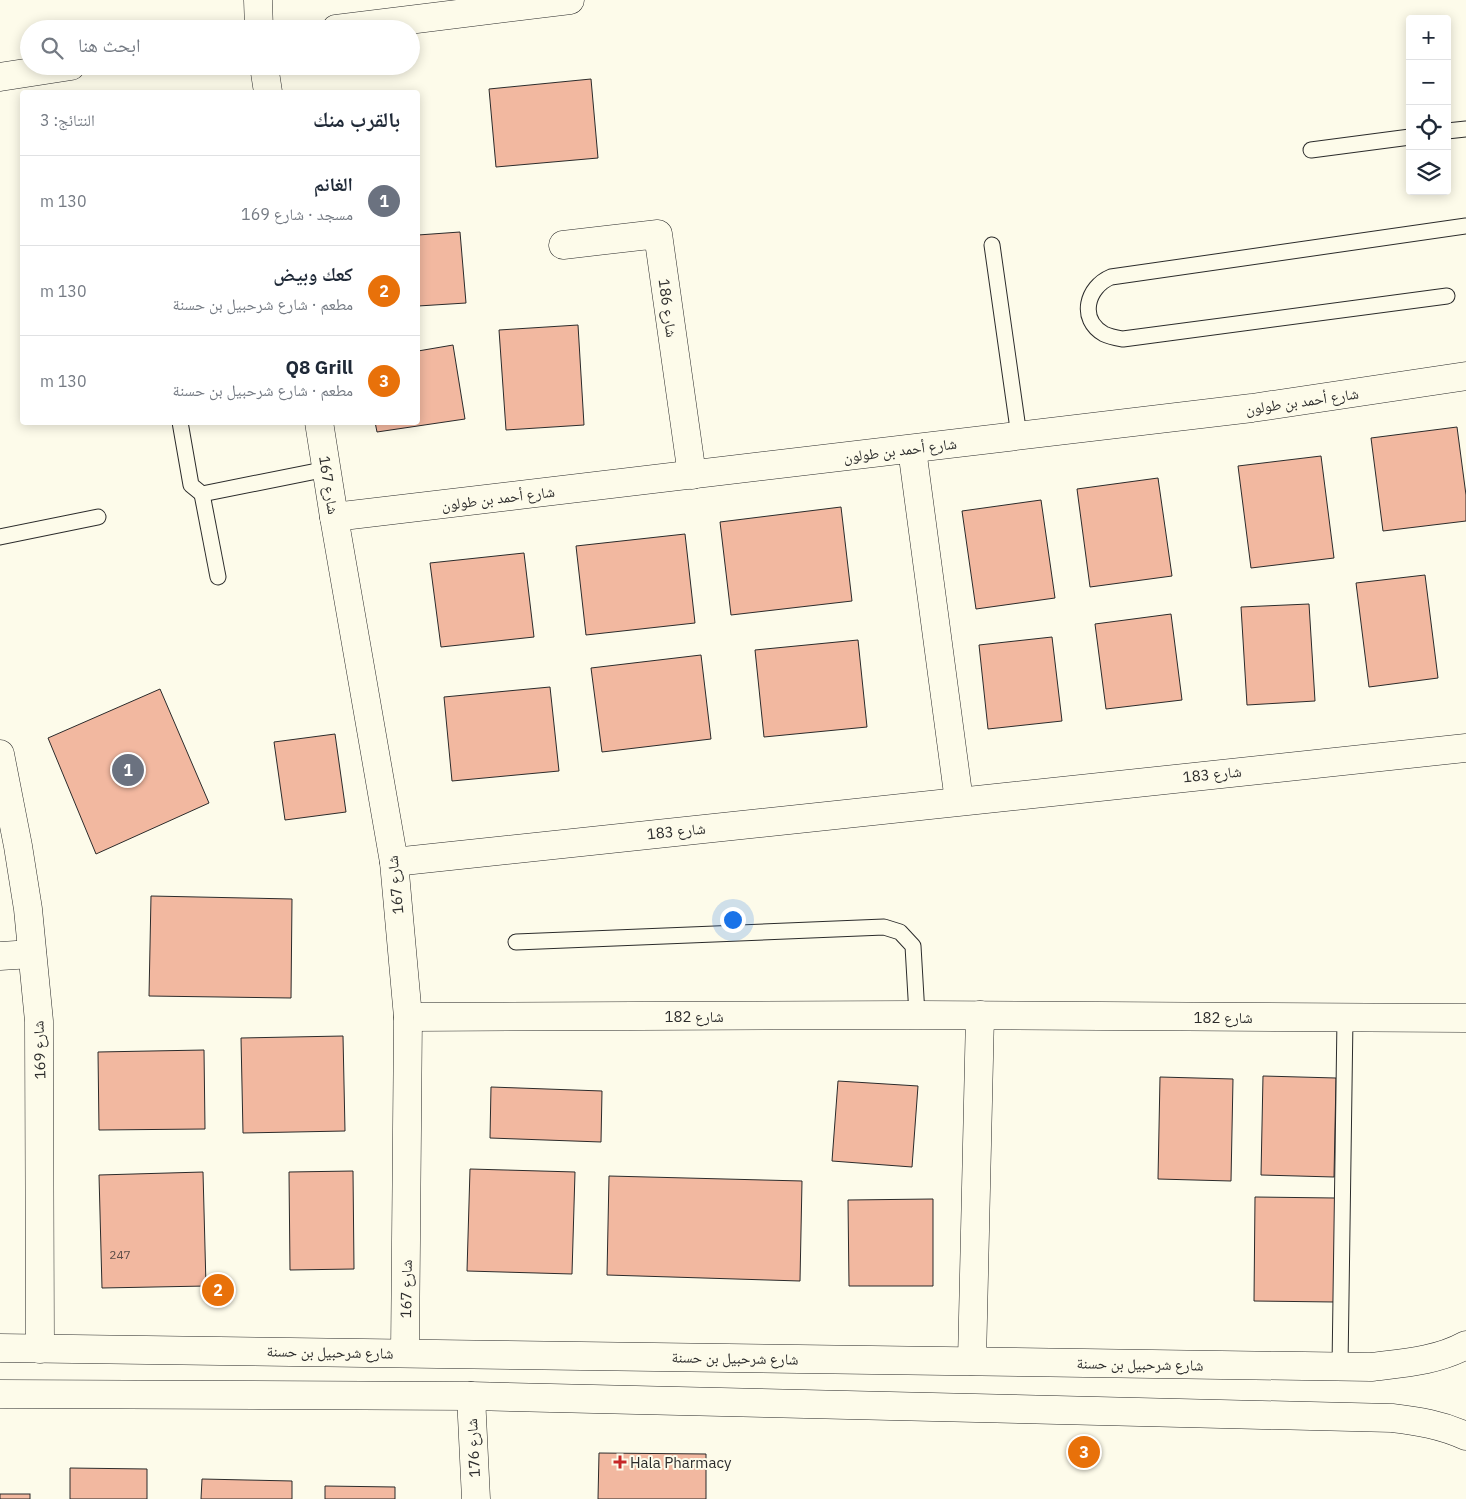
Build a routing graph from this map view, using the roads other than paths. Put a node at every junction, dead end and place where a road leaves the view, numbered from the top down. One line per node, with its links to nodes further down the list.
1 (258, 0): 3 (street)
2 (570, 0): 4 (street)
3 (259, 20)
4 (409, 20)
5 (20, 74): 7 (street)
6 (265, 75): 8 (street)
7 (0, 77)
8 (268, 90)
9 (1466, 129): 10 (lane)
10 (1451, 131)
11 (1406, 138): 12 (lane)
12 (1311, 150)
13 (1466, 226): 16 (lane)
14 (563, 245): 23 (street, شارع 186)
15 (992, 245): 20 (lane)
16 (1447, 296)
17 (1466, 376): 20 (street, شارع أحمد بن طولون)
18 (181, 425): 24 (lane)
19 (319, 425): 22 (street, شارع 167)
20 (1019, 436): 21 (street, شارع أحمد بن طولون)
21 (912, 449): 23 (street, شارع أحمد بن طولون); 31 (street)
22 (326, 469): 24 (lane); 26 (street, شارع 167)
23 (692, 475): 26 (street, شارع أحمد بن طولون)
24 (202, 494): 28 (lane)
25 (98, 517): 27 (lane)
26 (334, 517): 32 (street, شارع 167)
27 (0, 537)
28 (218, 577)
29 (1466, 748): 31 (street, شارع 183)
30 (0, 754): 34 (street, شارع 169)
31 (959, 801): 32 (street, شارع 183)
32 (394, 862): 38 (street, شارع 167)
33 (516, 942): 36 (lane)
34 (32, 954): 35 (street); 43 (street, شارع 169)
35 (0, 956)
36 (917, 1015): 37 (street, شارع 182); 38 (street, شارع 182)
37 (980, 1015): 39 (street, شارع 182); 45 (street)
38 (408, 1017): 44 (street, شارع 167)
39 (1345, 1018): 40 (street, شارع 182); 46 (lane)
40 (1466, 1018)
41 (1466, 1345): 46 (street, شارع شرحبيل بن حسنة)
42 (0, 1348): 43 (street, شارع شرحبيل بن حسنة)
43 (40, 1349): 44 (street, شارع شرحبيل بن حسنة)
44 (405, 1353): 45 (street, شارع شرحبيل بن حسنة)
45 (972, 1361): 46 (street, شارع شرحبيل بن حسنة)
46 (1340, 1367)
47 (0, 1394): 48 (street)
48 (471, 1396): 49 (street); 50 (street, شارع 176)
49 (1466, 1436)
50 (476, 1499)

